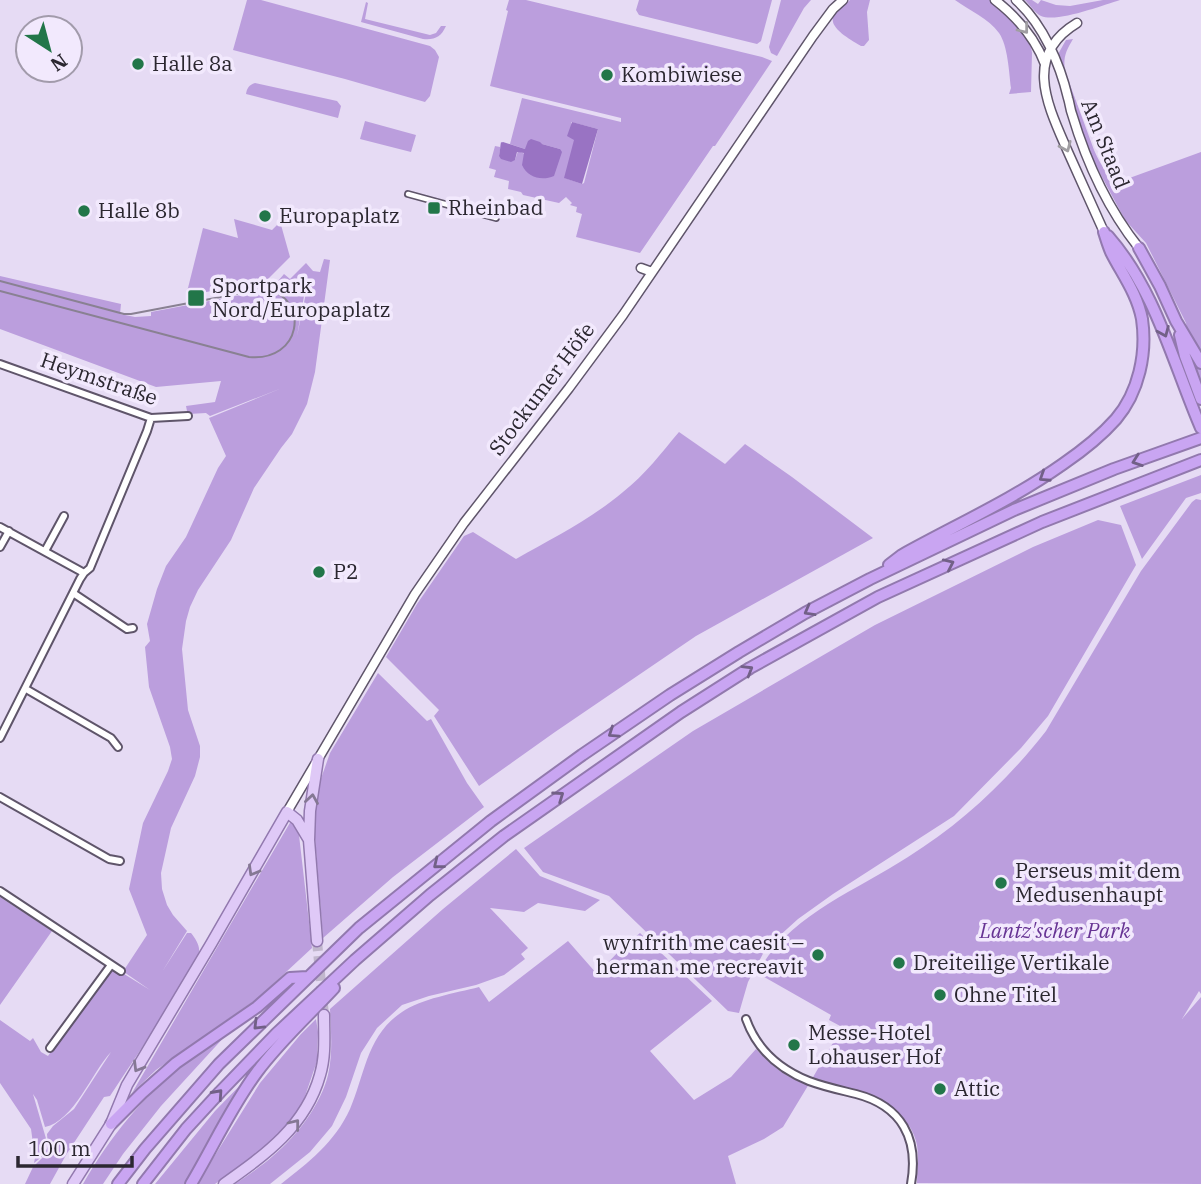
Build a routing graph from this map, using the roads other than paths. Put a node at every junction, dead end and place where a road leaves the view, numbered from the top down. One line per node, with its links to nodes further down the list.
1 (842, 0): 12 (street, Stockumer Höfe)
2 (995, 0): 6 (street, Am Staad, one-way to 6)
3 (1016, 0): 5 (street, Am Staad)
4 (1077, 23): 5 (street, Am Staad)
5 (1050, 48): 6 (street, Am Staad); 10 (street, Am Staad)
6 (1045, 64): 9 (street, Am Staad, one-way to 9)
7 (408, 194): 8 (street)
8 (496, 218)
9 (1104, 232): 19 (highway, one-way to 19); 30 (highway, one-way to 30)
10 (1139, 248): 13 (highway)
11 (641, 268): 12 (street)
12 (652, 272): 38 (street, Stockumer Höfe)
13 (1176, 321): 15 (highway); 16 (highway)
14 (0, 363): 18 (street, Heymstraße)
15 (1201, 363)
16 (1201, 399)
17 (188, 416): 18 (street, Heymstraße)
18 (150, 418): 24 (street)
19 (1201, 428)
20 (1201, 438): 30 (highway, one-way to 30)
21 (1201, 460): 45 (highway, one-way to 21)
22 (64, 516): 28 (street)
23 (0, 527): 25 (street)
24 (108, 527): 26 (street); 29 (street)
25 (9, 531): 27 (street); 28 (street)
26 (116, 532)
27 (0, 547)
28 (45, 551): 29 (street)
29 (84, 573): 31 (street)
30 (870, 579): 48 (highway, one-way to 48)
31 (73, 593): 32 (street); 33 (street)
32 (133, 628)
33 (26, 689): 35 (street); 37 (street)
34 (0, 719): 35 (street)
35 (8, 724): 36 (street)
36 (0, 738)
37 (118, 747)
38 (318, 759): 40 (street, Stockumer Höfe); 41 (main road, one-way to 38)
39 (0, 797): 42 (street)
40 (288, 812): 41 (main road); 52 (main road, one-way to 52)
41 (309, 840): 44 (main road)
42 (120, 860)
43 (0, 891): 46 (street)
44 (317, 942)
45 (355, 960): 55 (highway, one-way to 45); 56 (highway)
46 (111, 965): 47 (street); 51 (street)
47 (121, 971)
48 (307, 977): 52 (highway); 54 (highway, one-way to 54)
49 (324, 1015): 57 (main road, one-way to 49)
50 (746, 1019): 58 (street)
51 (50, 1048)
52 (111, 1124): 53 (main road)
53 (73, 1184)
54 (118, 1184)
55 (143, 1184)
56 (191, 1184)
57 (224, 1184)
58 (911, 1184)

